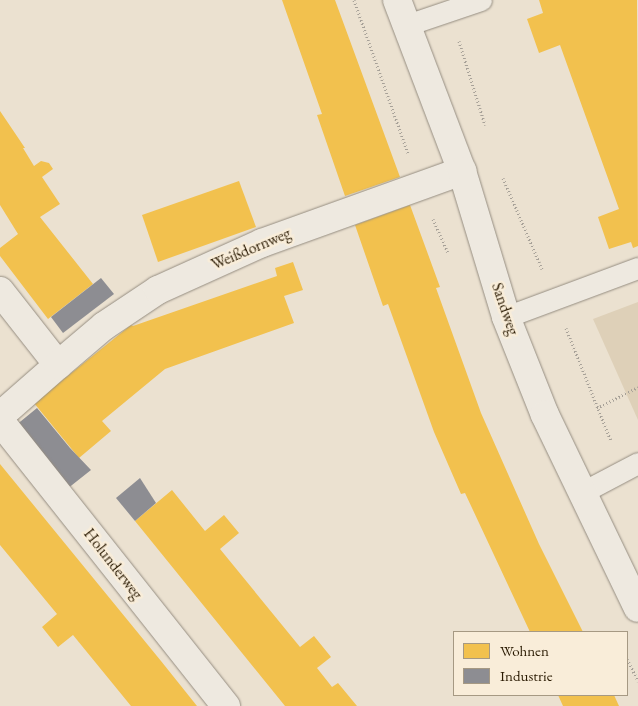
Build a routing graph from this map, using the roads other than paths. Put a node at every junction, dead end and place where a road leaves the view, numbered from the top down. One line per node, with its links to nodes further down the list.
1 (397, 0): 3 (street, Sandweg)
2 (481, 0): 3 (lane)
3 (408, 26): 4 (street, Sandweg)
4 (462, 171): 7 (street, Sandweg); 8 (street, Weißdornweg)
5 (638, 268): 7 (lane)
6 (0, 291): 8 (street)
7 (506, 317): 12 (street, Sandweg)
8 (58, 365): 9 (street)
9 (0, 416)
10 (0, 422): 14 (street, Holunderweg)
11 (630, 466): 12 (lane)
12 (581, 493): 13 (street, Sandweg)
13 (638, 608)
14 (226, 706)

